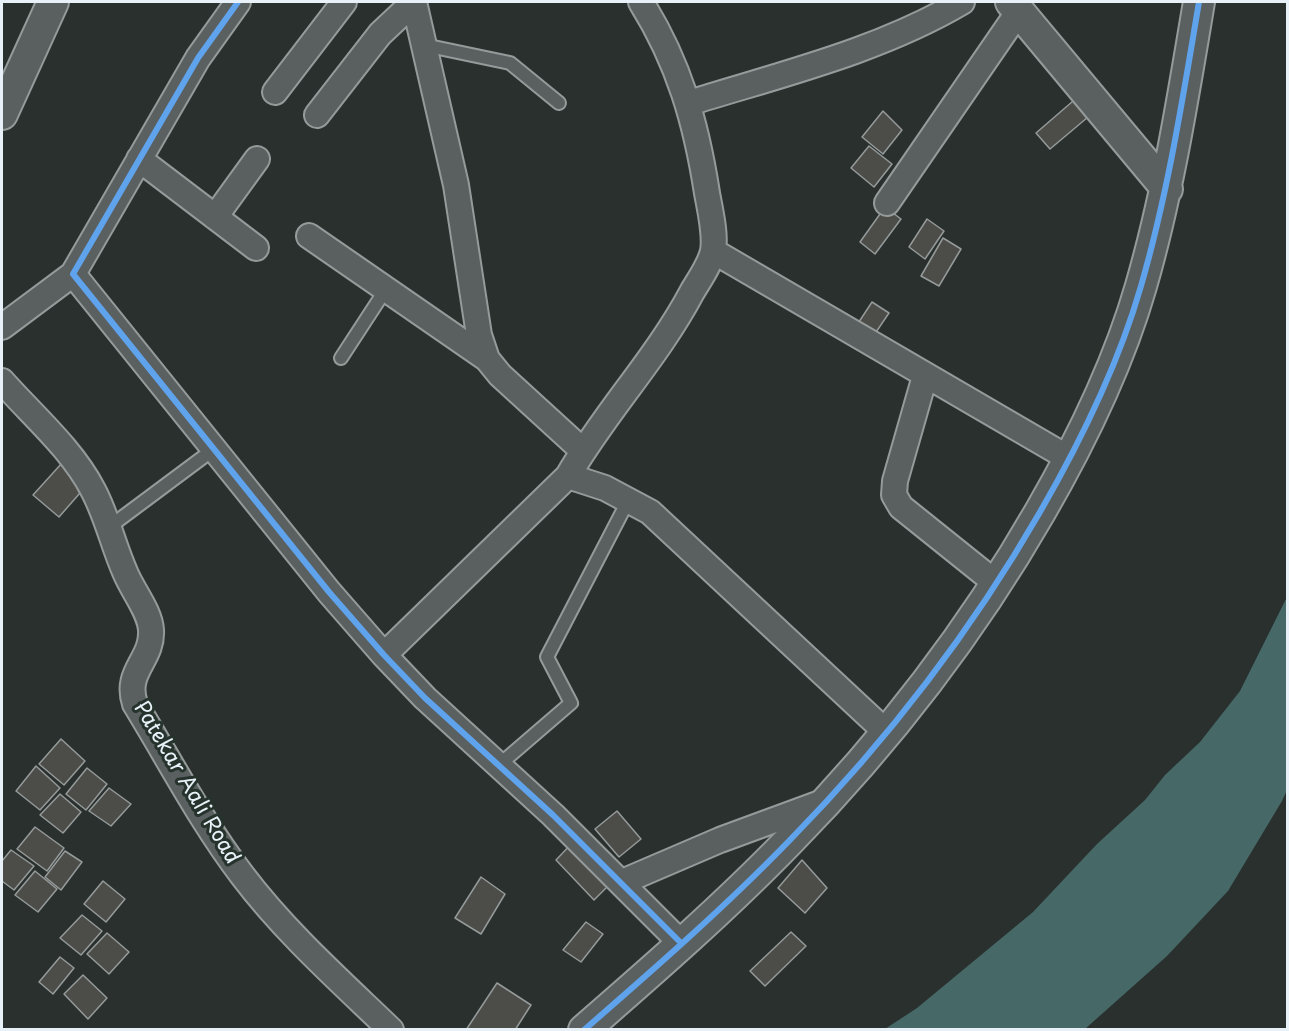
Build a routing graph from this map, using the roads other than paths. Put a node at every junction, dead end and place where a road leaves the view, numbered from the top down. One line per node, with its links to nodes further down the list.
1 (53, 2): 13 (street)
2 (238, 2): 15 (street)
3 (344, 2): 10 (street)
4 (414, 2): 9 (street); 14 (street)
5 (641, 2): 12 (street)
6 (962, 2): 12 (street)
7 (1199, 2): 17 (street)
8 (1015, 6): 17 (street); 18 (street)
9 (424, 45): 11 (lane); 27 (street)
10 (274, 92)
11 (559, 103)
12 (689, 103): 22 (street)
13 (2, 114)
14 (317, 115)
15 (139, 159): 19 (street); 23 (street)
16 (257, 159): 19 (street)
17 (1167, 189): 32 (street)
18 (887, 203)
19 (215, 217): 21 (street)
20 (309, 236): 24 (street)
21 (256, 248)
22 (713, 251): 28 (street); 31 (street)
23 (73, 274): 25 (street); 30 (street)
24 (386, 290): 26 (lane); 27 (street)
25 (2, 327)
26 (341, 358)
27 (487, 359): 31 (street)
28 (925, 376): 32 (street); 36 (street)
29 (2, 381): 35 (street, Patekar Aali Road)
30 (214, 449): 35 (lane); 37 (street)
31 (582, 450): 33 (street)
32 (1070, 459): 36 (street)
33 (568, 476): 34 (street); 37 (street)
34 (629, 499): 38 (street); 39 (lane)
35 (108, 528): 43 (street, Patekar Aali Road)
36 (998, 584): 38 (street)
37 (384, 655): 39 (street)
38 (887, 733): 40 (street)
39 (499, 765): 41 (street)
40 (826, 801): 41 (street); 42 (street)
41 (622, 882): 42 (street)
42 (681, 943): 44 (street)
43 (391, 1029)
44 (584, 1029)

